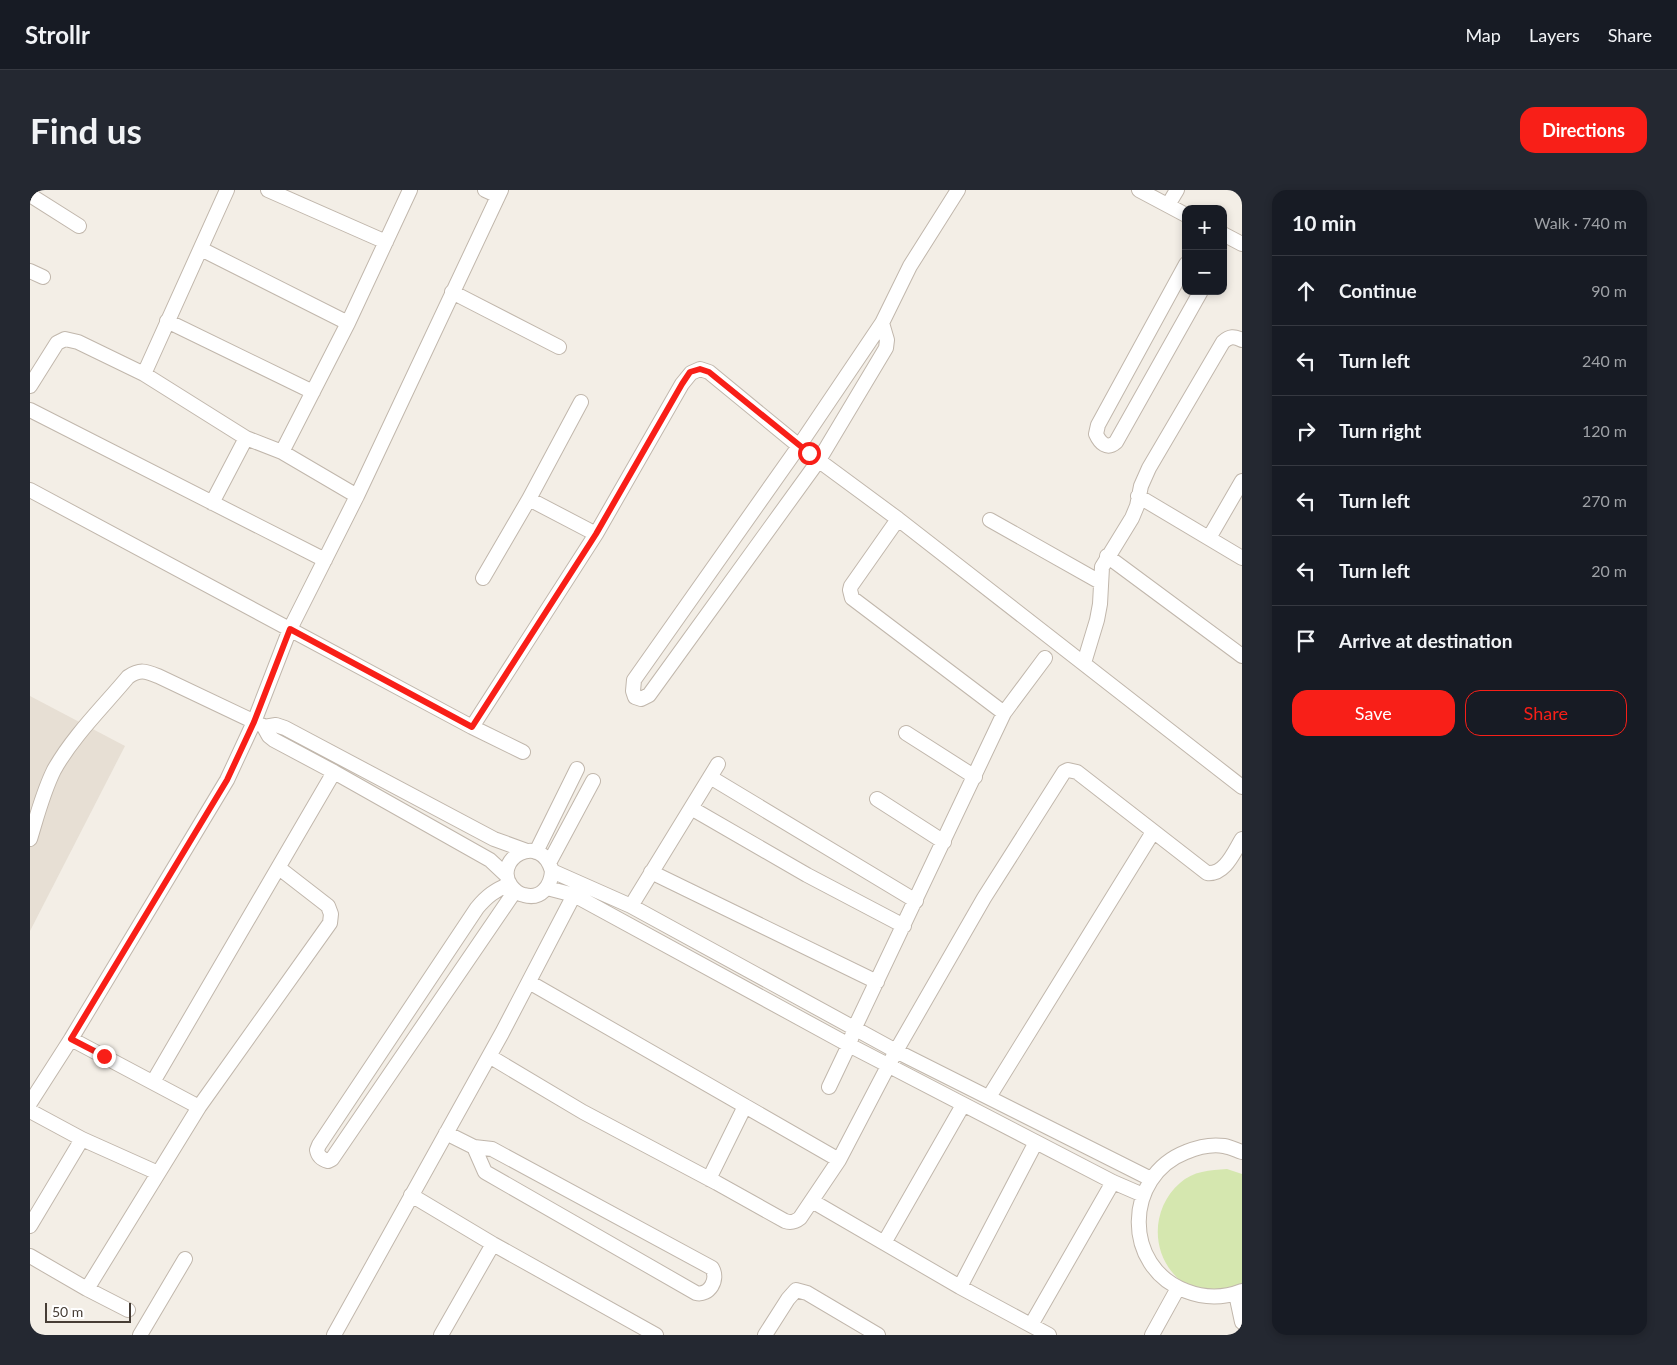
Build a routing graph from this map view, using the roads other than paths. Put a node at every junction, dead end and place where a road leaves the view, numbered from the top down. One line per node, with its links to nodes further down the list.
1 (227, 190): 15 (street)
2 (268, 190): 13 (street)
3 (410, 190): 13 (street)
4 (958, 190): 23 (street)
5 (1139, 190): 9 (street)
6 (1177, 190): 9 (street)
7 (495, 192): 19 (street)
8 (30, 195): 11 (street)
9 (1168, 205): 10 (street)
10 (1182, 213)
11 (79, 226)
12 (1227, 240): 14 (street)
13 (386, 242): 22 (street)
14 (1242, 244)
15 (201, 250): 21 (street); 22 (street)
16 (30, 271): 18 (street)
17 (1182, 271): 20 (street)
18 (43, 277)
19 (452, 292): 25 (street); 37 (street)
20 (1198, 295)
21 (167, 320): 26 (street); 28 (street)
22 (348, 323): 28 (street)
23 (882, 324): 32 (street); 34 (street)
24 (1242, 340): 38 (street)
25 (558, 347)
26 (144, 374): 27 (street); 31 (street)
27 (30, 386)
28 (313, 392): 33 (street)
29 (581, 402): 39 (street)
30 (30, 410): 40 (street)
31 (246, 438): 33 (street); 40 (street)
32 (799, 446): 34 (street); 34 (street); 43 (street)
33 (282, 452): 37 (street)
34 (819, 460): 41 (street)
35 (1242, 481): 44 (street)
36 (30, 490): 50 (street)
37 (356, 496): 47 (street)
38 (1138, 496): 44 (street); 45 (street)
39 (529, 499): 43 (street); 48 (street)
40 (212, 504): 47 (street)
41 (898, 519): 53 (street); 54 (street)
42 (990, 520): 49 (street)
43 (596, 534): 56 (street)
44 (1208, 538): 46 (street)
45 (1108, 556): 49 (street); 51 (street)
46 (1242, 558)
47 (325, 560): 50 (street)
48 (483, 578)
49 (1100, 582): 53 (street)
50 (290, 629): 55 (street); 56 (street)
51 (1242, 656)
52 (1045, 658): 54 (street)
53 (1084, 663): 65 (street)
54 (1004, 714): 63 (street)
55 (259, 724): 61 (street); 69 (street); 72 (street); 85 (street)
56 (472, 727): 58 (street)
57 (906, 733): 63 (street)
58 (523, 752)
59 (718, 764): 62 (street)
60 (577, 769): 72 (street)
61 (334, 772): 74 (street); 76 (street)
62 (710, 777): 67 (street); 79 (street)
63 (975, 777): 71 (street)
64 (594, 780): 73 (street)
65 (1242, 787)
66 (877, 799): 71 (street)
67 (691, 808): 75 (street); 81 (street)
68 (1153, 832): 70 (street); 87 (street); 92 (street)
69 (30, 839)
70 (1242, 839)
71 (944, 842): 79 (street)
72 (532, 851): 73 (street); 76 (street)
73 (551, 867): 77 (street); 80 (street)
74 (279, 868): 90 (street); 96 (street)
75 (652, 872): 80 (street); 83 (street)
76 (511, 884): 76 (street); 77 (street)
77 (547, 888): 78 (street)
78 (574, 895): 82 (street); 86 (street)
79 (916, 901): 81 (street)
80 (631, 906): 84 (street)
81 (904, 926): 83 (street)
82 (529, 982): 88 (street); 95 (street)
83 (877, 982): 84 (street)
84 (855, 1028): 86 (street); 87 (street)
85 (71, 1039): 90 (street); 93 (street)
86 (849, 1046): 89 (street); 91 (street)
87 (896, 1051): 89 (street); 92 (street)
88 (490, 1056): 98 (street); 105 (street)
89 (889, 1066): 94 (street); 103 (street)
90 (153, 1082): 96 (street)
91 (829, 1087)
92 (989, 1097): 106 (street)
93 (30, 1102)
94 (963, 1105): 100 (street); 112 (street)
95 (745, 1106): 103 (street); 105 (street)
96 (199, 1107): 104 (street)
97 (30, 1111): 99 (street)
98 (446, 1133): 101 (street); 108 (street)
99 (82, 1139): 104 (street); 111 (street)
100 (1036, 1142): 107 (street); 116 (street)
101 (474, 1147): 101 (street)
102 (1242, 1152): 106 (street)
103 (840, 1160): 110 (street)
104 (158, 1173): 118 (street)
105 (709, 1178): 110 (street)
106 (1151, 1179): 109 (street)
107 (1113, 1182): 109 (street); 122 (street)
108 (411, 1195): 113 (street); 124 (street)
109 (1143, 1195): 117 (street)
110 (812, 1201): 112 (street)
111 (30, 1226)
112 (884, 1243): 116 (street)
113 (493, 1244): 125 (street); 126 (street)
114 (30, 1256): 118 (street)
115 (185, 1260): 123 (street)
116 (960, 1287): 122 (street)
117 (1178, 1288): 119 (street); 130 (street)
118 (87, 1290): 120 (street)
119 (1239, 1293): 121 (street)
120 (128, 1310)
121 (1242, 1322)
122 (1031, 1325): 129 (street)
123 (140, 1335)
124 (334, 1335)
125 (441, 1335)
126 (656, 1335)
127 (764, 1335): 128 (street)
128 (878, 1335)
129 (1049, 1335)
130 (1152, 1335)

